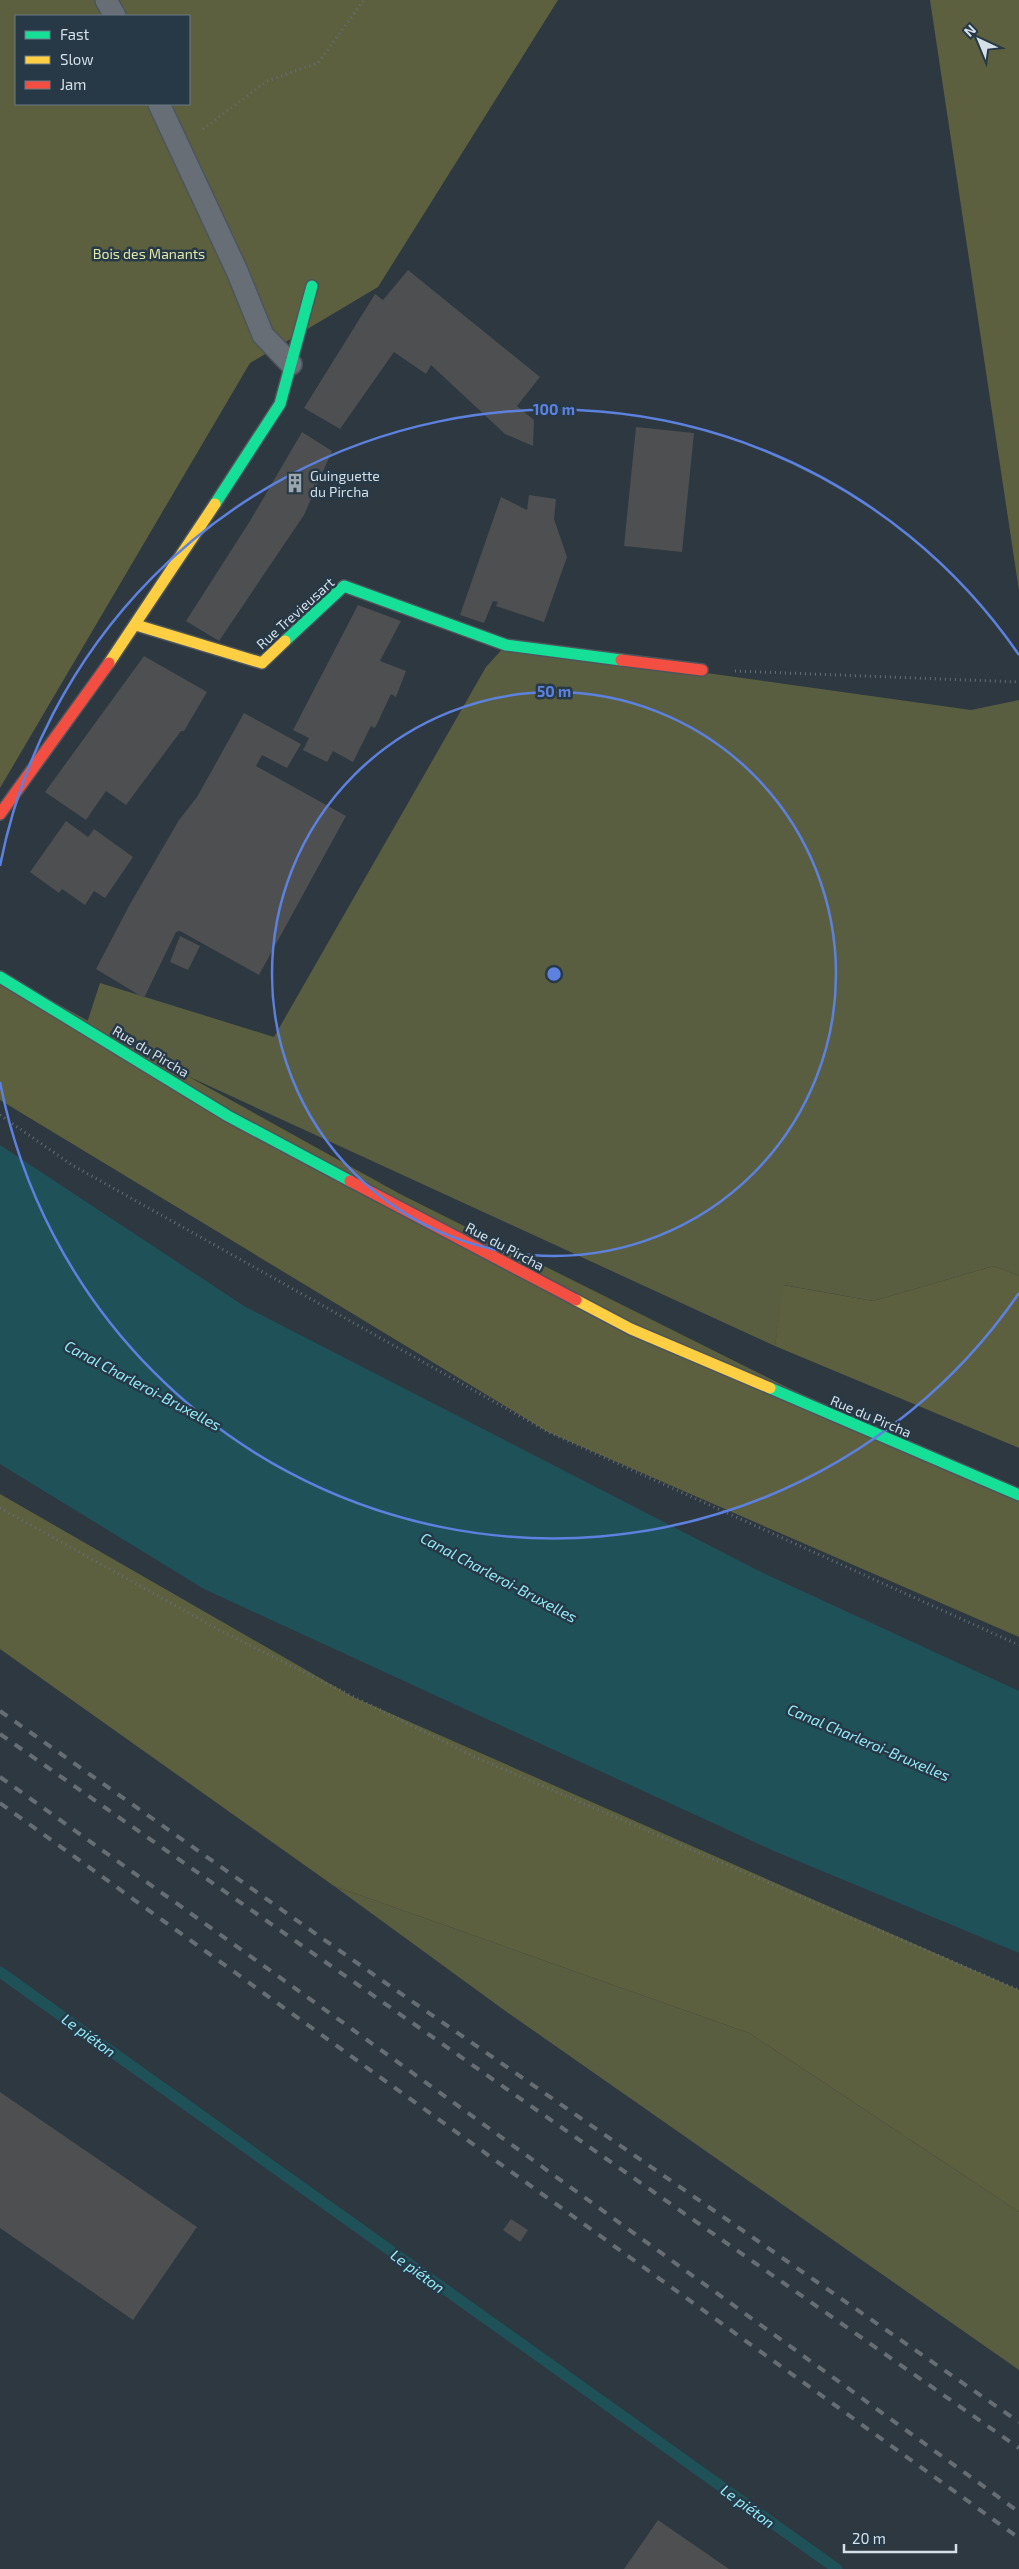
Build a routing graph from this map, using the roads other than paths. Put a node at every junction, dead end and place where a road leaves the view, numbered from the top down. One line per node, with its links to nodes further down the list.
1 (106, 0): 2 (lane)
2 (114, 15)
3 (159, 105): 5 (lane)
4 (312, 286): 5 (street)
5 (291, 364): 6 (street)
6 (136, 625): 7 (street, Rue Trevieusart); 8 (street)
7 (702, 670)
8 (0, 814)
9 (0, 977): 10 (street, Rue du Pircha)
10 (1019, 1495)

